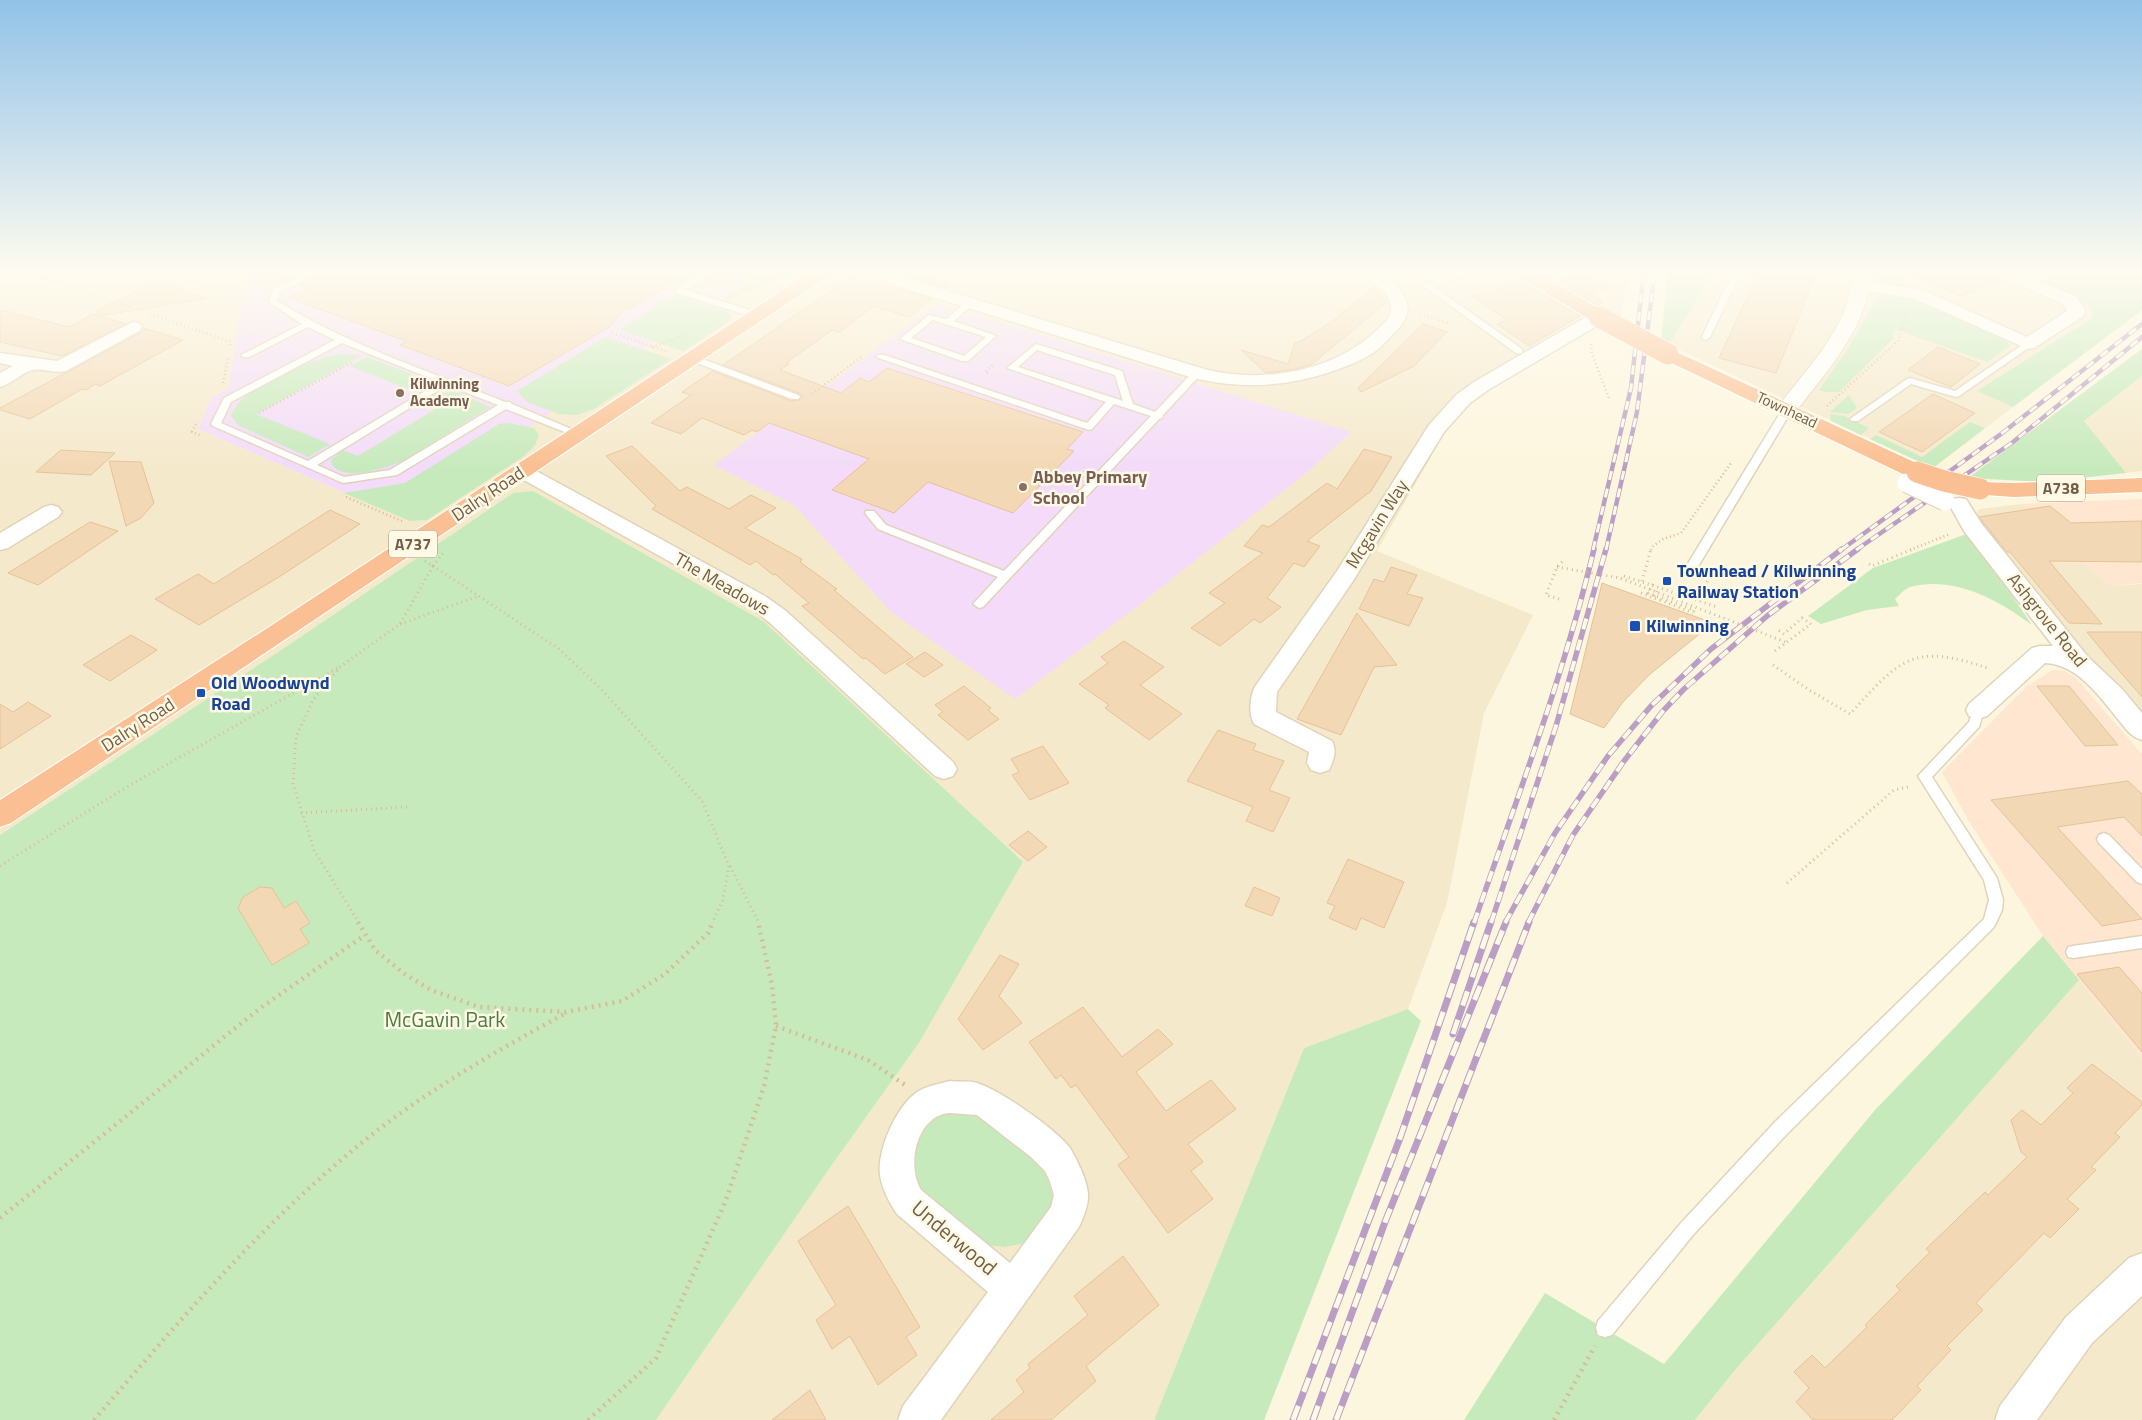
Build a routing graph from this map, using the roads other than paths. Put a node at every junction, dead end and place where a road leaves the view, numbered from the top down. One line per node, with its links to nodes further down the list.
1 (116, 336): 22 (street)
2 (283, 336): 18 (lane)
3 (334, 336): 15 (lane)
4 (724, 336): 19 (highway, Dalry Road / A737)
5 (908, 336): 6 (lane)
6 (992, 336)
7 (1078, 336): 23 (street)
8 (1381, 336): 23 (street)
9 (1499, 336): 17 (lane)
10 (1566, 336): 49 (street, Mcgavin Way)
11 (1635, 336): 30 (highway, Townhead / A738, bridge)
12 (1840, 336): 30 (street)
13 (2011, 336): 16 (street)
14 (2040, 336): 16 (street)
15 (342, 340): 25 (lane); 34 (lane)
16 (2028, 344): 32 (lane)
17 (1519, 350)
18 (246, 355)
19 (696, 355): 26 (lane); 33 (highway, Dalry Road / A737)
20 (880, 357): 27 (lane)
21 (0, 358): 22 (street)
22 (30, 364): 24 (street)
23 (1197, 373): 31 (lane)
24 (0, 381)
25 (448, 382): 28 (lane); 34 (lane)
26 (795, 397)
27 (1112, 401): 29 (lane); 29 (lane)
28 (507, 404): 33 (lane); 34 (lane)
29 (1129, 406): 31 (lane)
30 (1787, 410): 36 (highway, Townhead / A738); 43 (lane)
31 (1159, 416): 44 (lane)
32 (1856, 419)
33 (578, 434): 35 (highway, Dalry Road / A737)
34 (309, 464)
35 (522, 471): 50 (street, The Meadows); 51 (highway, Dalry Road / A737)
36 (1912, 477): 38 (highway, Townhead / A738, bridge); 39 (street, bridge)
37 (2142, 485): 38 (highway, A738)
38 (1984, 490): 39 (street)
39 (1952, 502): 46 (street, Ashgrove Road)
40 (51, 512): 42 (street)
41 (870, 513): 44 (lane)
42 (0, 543)
43 (1693, 565)
44 (1006, 576): 45 (lane)
45 (979, 604)
46 (2080, 663): 47 (street); 48 (street, Ashgrove Road)
47 (1978, 710): 58 (lane)
48 (2142, 731)
49 (1320, 763)
50 (944, 769)
51 (0, 815)
52 (2104, 839): 53 (lane)
53 (2142, 878)
54 (2141, 943): 55 (lane)
55 (2073, 952)
56 (2142, 1271): 60 (street)
57 (1013, 1288): 57 (street, Underwood); 59 (street, Underwood)
58 (1605, 1328)
59 (917, 1420)
60 (2014, 1420)

